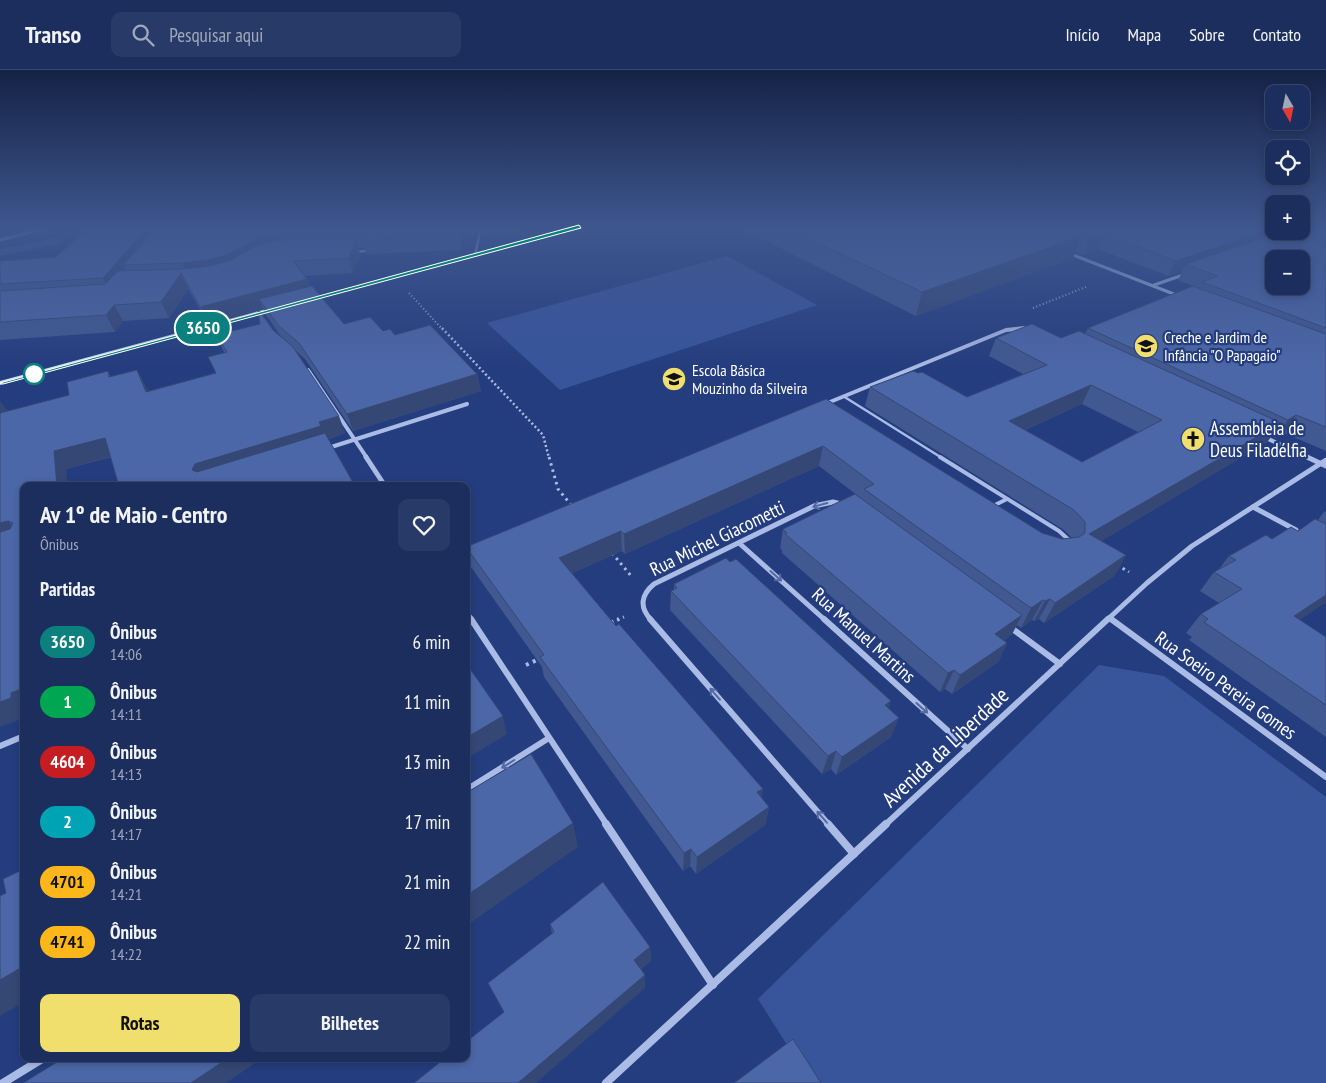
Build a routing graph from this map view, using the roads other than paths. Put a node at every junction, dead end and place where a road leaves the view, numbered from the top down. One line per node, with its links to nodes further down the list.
1 (404, 274): 6 (main road)
2 (1124, 274): 4 (street)
3 (1186, 274): 4 (street)
4 (1153, 286): 5 (street)
5 (1184, 298)
6 (297, 303)
7 (288, 305): 10 (main road)
8 (1037, 330): 11 (street)
9 (302, 362): 15 (street)
10 (0, 383)
11 (843, 396): 13 (street); 19 (lane)
12 (467, 404): 15 (street)
13 (815, 408)
14 (1259, 434): 17 (street)
15 (356, 439): 16 (street); 18 (street)
16 (319, 451)
17 (1324, 463): 20 (street, Avenida da Liberdade)
18 (383, 482)
19 (1007, 498): 22 (lane); 25 (lane)
20 (1253, 507): 23 (street); 27 (street, Avenida da Liberdade)
21 (851, 508): 24 (street, Rua Michel Giacometti, one-way to 24)
22 (986, 510)
23 (1302, 533)
24 (739, 543): 33 (street, Rua Manuel Martins, one-way to 33); 36 (street, Rua Michel Giacometti, one-way to 24)
25 (1073, 547)
26 (470, 618): 31 (street)
27 (1109, 618): 29 (street, Avenida da Liberdade); 34 (street, Rua Soeiro Pereira Gomes)
28 (1006, 624): 29 (street)
29 (1060, 664): 33 (street, Avenida da Liberdade)
30 (20, 738): 32 (street)
31 (549, 738): 35 (street, one-way to 35); 37 (street)
32 (0, 746)
33 (968, 749): 36 (street, Avenida da Liberdade)
34 (1326, 777)
35 (470, 787)
36 (854, 854): 37 (street, Avenida da Liberdade)
37 (712, 985): 40 (street, Avenida da Liberdade)
38 (37, 1062): 39 (street)
39 (3, 1083)
40 (606, 1083)

